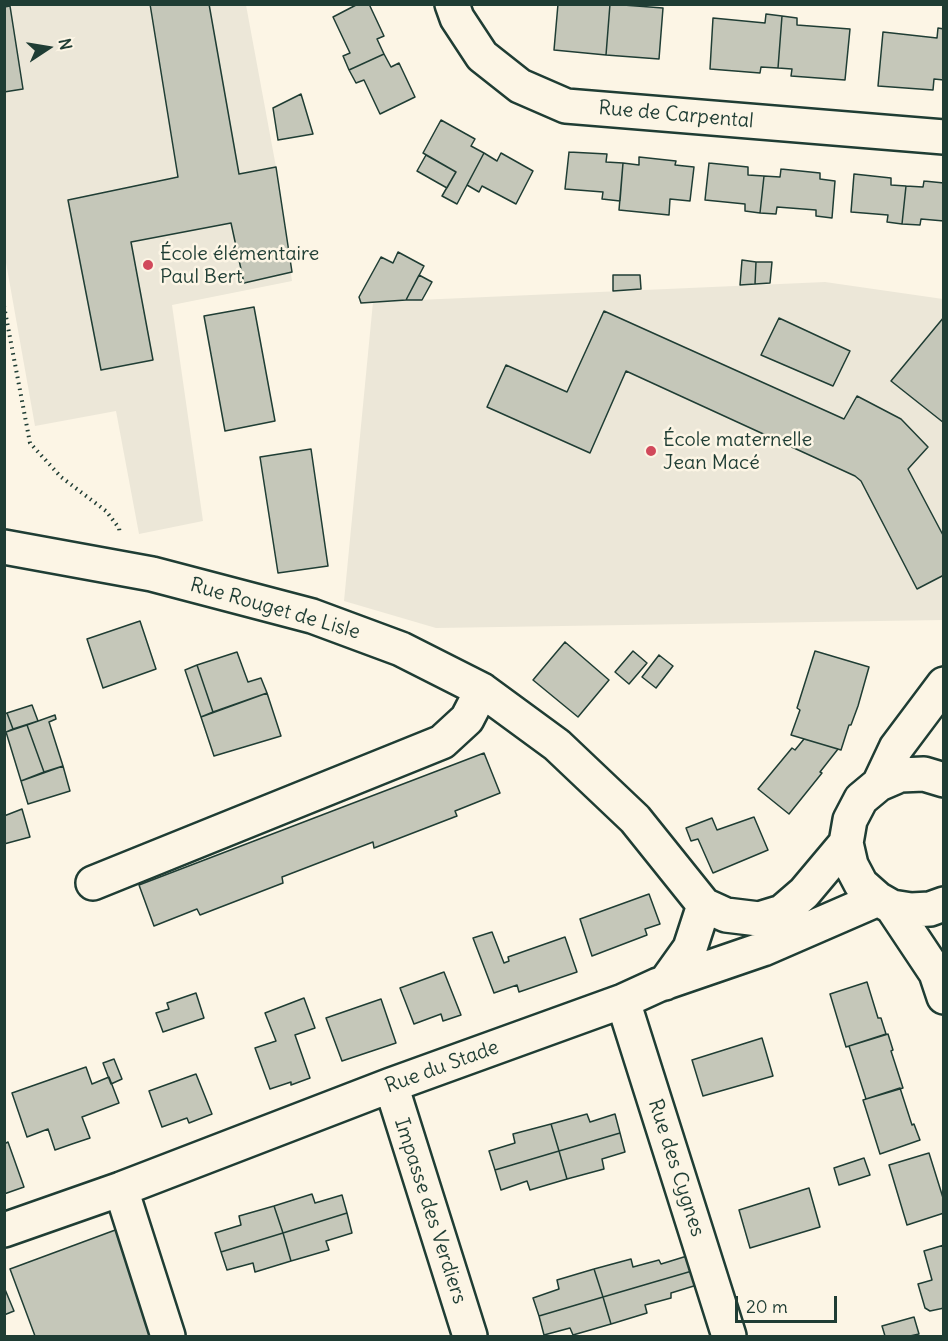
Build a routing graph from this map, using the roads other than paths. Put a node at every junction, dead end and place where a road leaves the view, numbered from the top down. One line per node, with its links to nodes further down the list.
1 (452, 4): 2 (street, Rue de Carpental)
2 (944, 137)
3 (4, 547): 5 (street, Rue Rouget de Lisle)
4 (944, 684): 7 (street)
5 (482, 690): 9 (street); 12 (street, Rue Rouget de Lisle)
6 (944, 780): 7 (street)
7 (879, 784): 8 (street)
8 (846, 843): 10 (street); 12 (street, Rue Rouget de Lisle)
9 (93, 883)
10 (885, 903): 11 (street); 14 (street, Rue du Stade); 15 (street)
11 (944, 904)
12 (705, 905): 14 (street)
13 (944, 935): 15 (street)
14 (664, 983): 16 (street, Rue du Stade)
15 (940, 985)
16 (623, 1001): 17 (street, Rue du Stade); 22 (street, Rue des Cygnes)
17 (391, 1085): 18 (street, Rue du Stade); 21 (street, Impasse des Verdiers)
18 (121, 1189): 19 (street, Rue du Stade); 20 (street)
19 (4, 1230)
20 (168, 1336)
21 (470, 1336)
22 (729, 1336)

